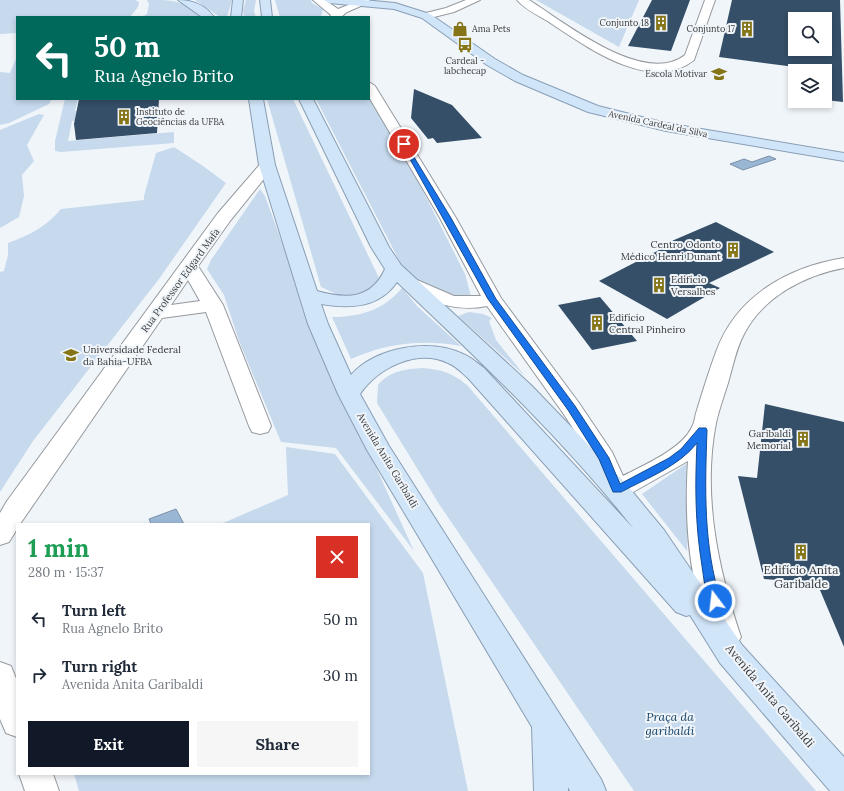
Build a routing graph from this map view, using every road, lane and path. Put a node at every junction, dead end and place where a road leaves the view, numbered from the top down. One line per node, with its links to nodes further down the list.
1 (183, 0): 11 (main road)
2 (238, 0): 12 (main road)
3 (265, 0): 13 (main road)
4 (318, 0): 14 (street)
5 (329, 0): 6 (main road, Avenida Cardeal da Silva)
6 (344, 0): 10 (main road, Avenida Cardeal da Silva)
7 (475, 0): 15 (street)
8 (522, 0): 9 (street)
9 (710, 0)
10 (365, 2): 14 (street); 15 (main road, Avenida Cardeal da Silva)
11 (208, 16)
12 (236, 16)
13 (267, 16)
14 (336, 16)
15 (426, 16): 19 (main road, Avenida Cardeal da Silva)
16 (370, 88): 26 (street, Avenida Anita Garibaldi)
17 (256, 100): 20 (main road, Avenida Anita Garibaldi)
18 (306, 100): 23 (main road, Avenida Anita Garibaldi)
19 (844, 157)
20 (268, 165): 22 (street, Rua Professor Edgard Mafa); 25 (main road, Avenida Anita Garibaldi)
21 (844, 263): 31 (street)
22 (190, 267): 27 (street); 28 (street, Rua Professor Edgard Mafa)
23 (394, 268): 24 (main road, Avenida Anita Garibaldi); 25 (main road)
24 (410, 283): 26 (street, Avenida Anita Garibaldi); 32 (main road, Avenida Anita Garibaldi)
25 (309, 294): 29 (main road, Avenida Anita Garibaldi)
26 (492, 299): 32 (street, Avenida Anita Garibaldi)
27 (213, 305): 28 (street); 30 (street)
28 (156, 313): 33 (street, Rua Professor Edgard Mafa)
29 (349, 394): 34 (main road); 37 (main road, Avenida Anita Garibaldi)
30 (260, 426)
31 (703, 430): 32 (street); 34 (street)
32 (617, 490): 34 (main road, Avenida Anita Garibaldi)
33 (0, 535)
34 (731, 654): 39 (main road, Avenida Anita Garibaldi)
35 (0, 676): 36 (street)
36 (16, 719)
37 (548, 727): 41 (main road); 42 (main road, Avenida Anita Garibaldi)
38 (36, 775): 40 (street)
39 (844, 782)
40 (42, 791)
41 (551, 791)
42 (589, 791)

